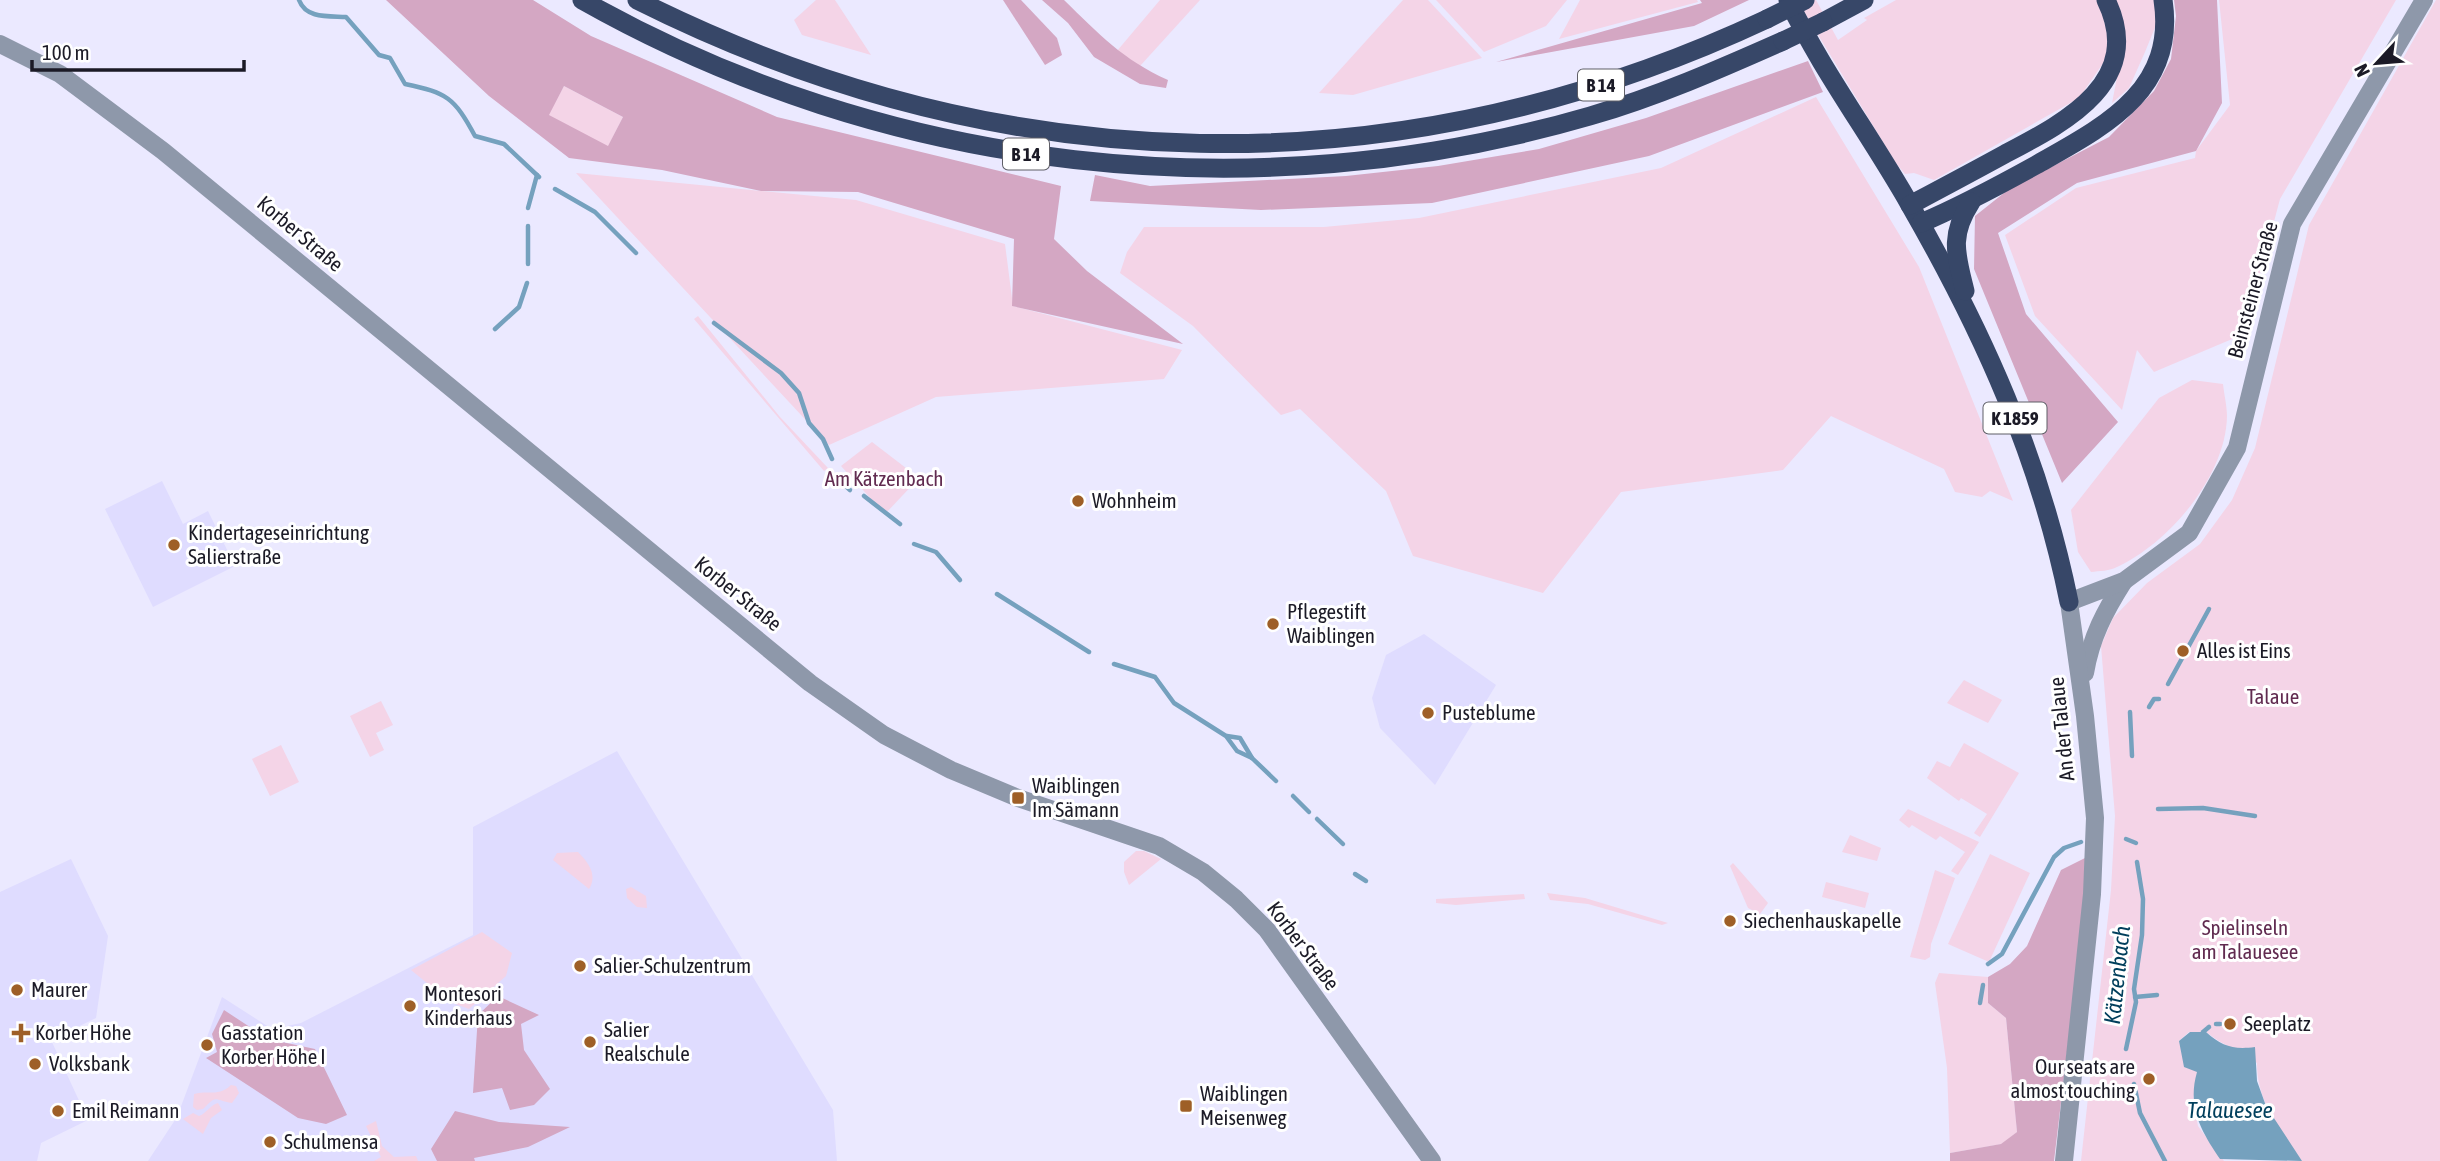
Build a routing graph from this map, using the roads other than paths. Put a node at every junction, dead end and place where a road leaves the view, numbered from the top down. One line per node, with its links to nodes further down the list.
1 (582, 0): 10 (highway, B 14, bridge)
2 (637, 0): 5 (highway, B 14, bridge)
3 (1780, 0): 11 (highway)
4 (1788, 0): 11 (highway)
5 (1805, 0)
6 (1870, 0): 10 (highway)
7 (2106, 0): 14 (highway)
8 (2163, 0): 13 (highway)
9 (2424, 0): 17 (street, Beinsteiner Straße)
10 (1857, 4)
11 (1797, 19): 14 (highway)
12 (0, 44): 20 (street, Korber Straße)
13 (1970, 202): 15 (highway); 16 (highway)
14 (1910, 205): 15 (highway)
15 (1920, 223): 16 (highway, K 1859)
16 (1972, 322): 18 (highway, K 1859)
17 (2124, 580): 18 (street); 19 (street)
18 (2070, 602): 19 (street, An der Talaue / K 1859)
19 (2082, 693): 21 (street, An der Talaue / K 1859)
20 (1433, 1161)
21 (2064, 1161)

